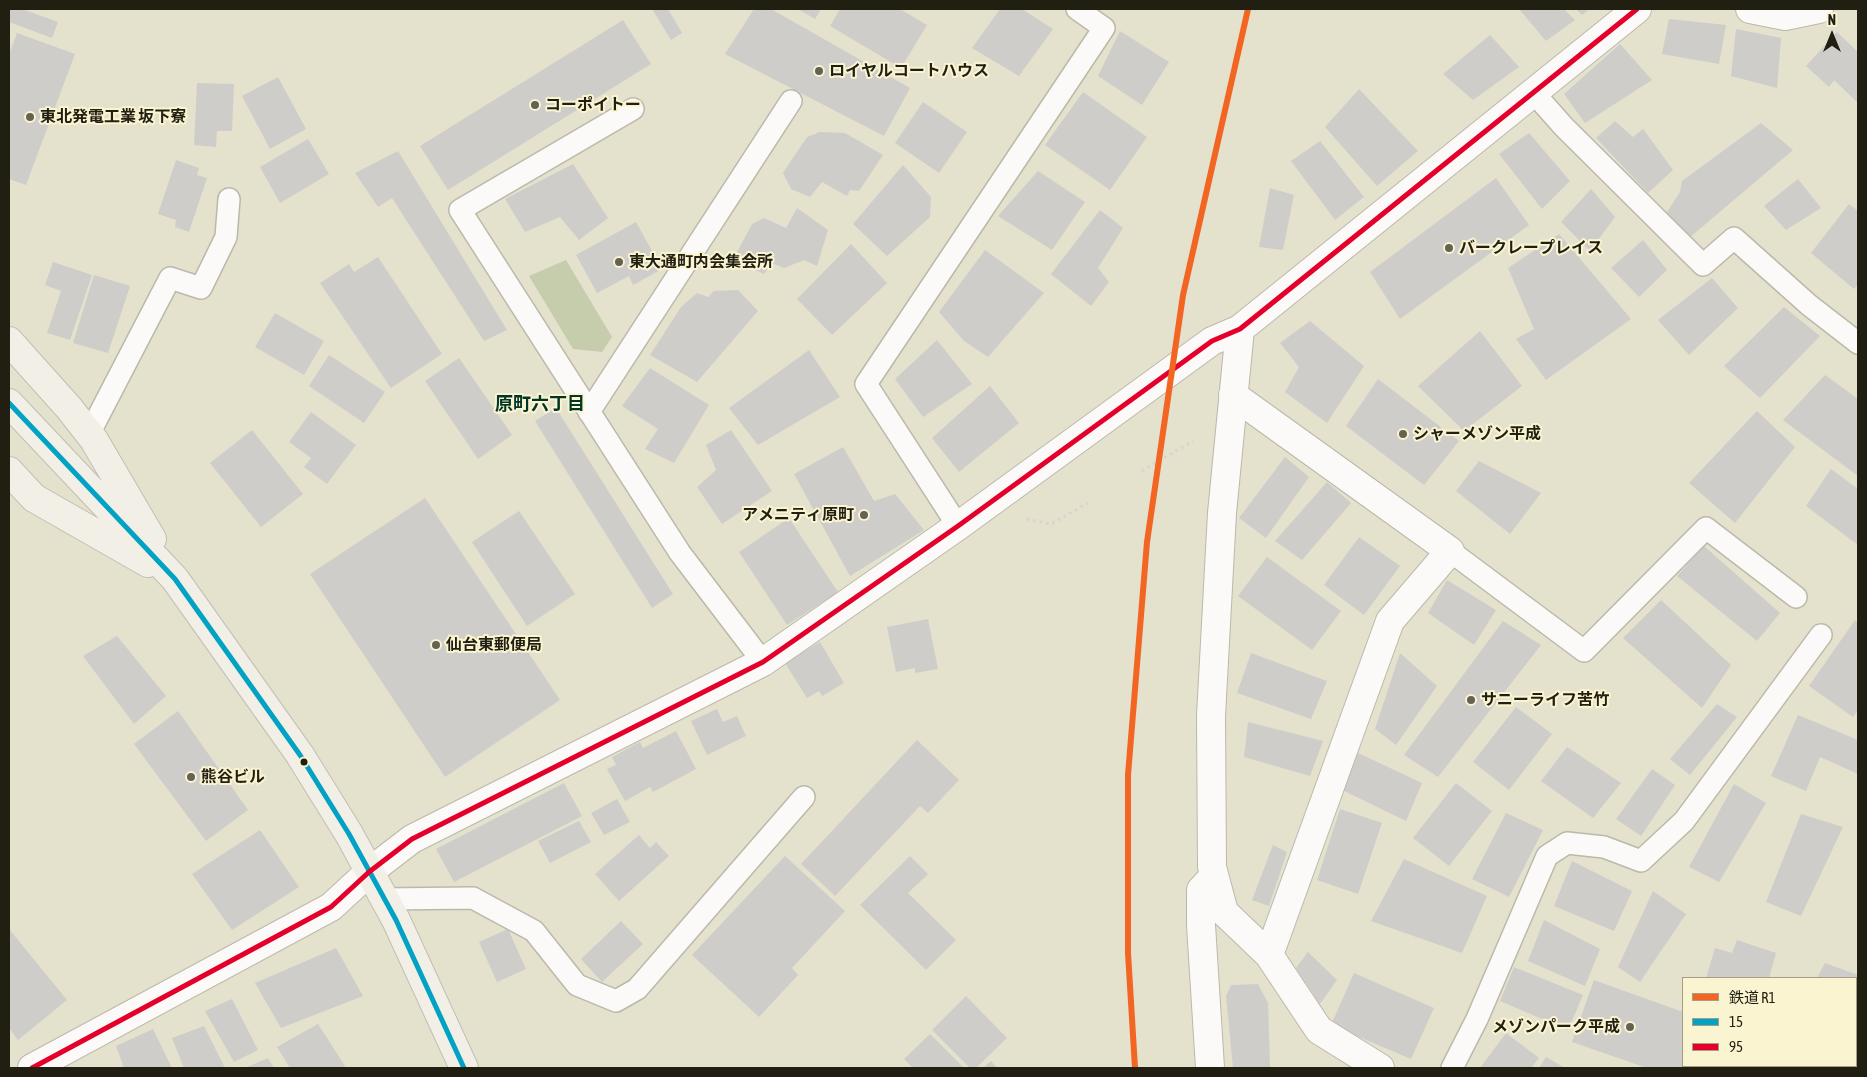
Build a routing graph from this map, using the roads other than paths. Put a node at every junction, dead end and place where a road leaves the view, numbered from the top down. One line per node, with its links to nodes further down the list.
1 (1077, 9): 17 (lane)
2 (1637, 9): 5 (street)
3 (1750, 9): 4 (street)
4 (1818, 9)
5 (1533, 92): 9 (street); 11 (lane)
6 (790, 101): 14 (lane)
7 (633, 109): 14 (lane)
8 (228, 199): 15 (lane)
9 (1240, 329): 13 (street); 17 (street)
10 (9, 341): 15 (main road)
11 (1858, 344)
12 (9, 403): 19 (main road)
13 (1233, 404): 18 (street); 25 (street)
14 (590, 412): 22 (lane)
15 (89, 434): 19 (main road)
16 (9, 471): 19 (main road)
17 (958, 526): 22 (street)
18 (1450, 551): 20 (lane); 27 (street)
19 (175, 579): 24 (main road)
20 (1796, 597)
21 (1821, 635): 32 (lane)
22 (763, 662): 24 (street)
23 (804, 797): 26 (lane)
24 (369, 872): 26 (main road); 28 (street)
25 (1214, 876): 27 (street); 30 (street)
26 (384, 899): 29 (main road)
27 (1269, 955): 31 (street)
28 (32, 1068)
29 (464, 1068)
30 (1210, 1068)
31 (1380, 1068)
32 (1452, 1068)

